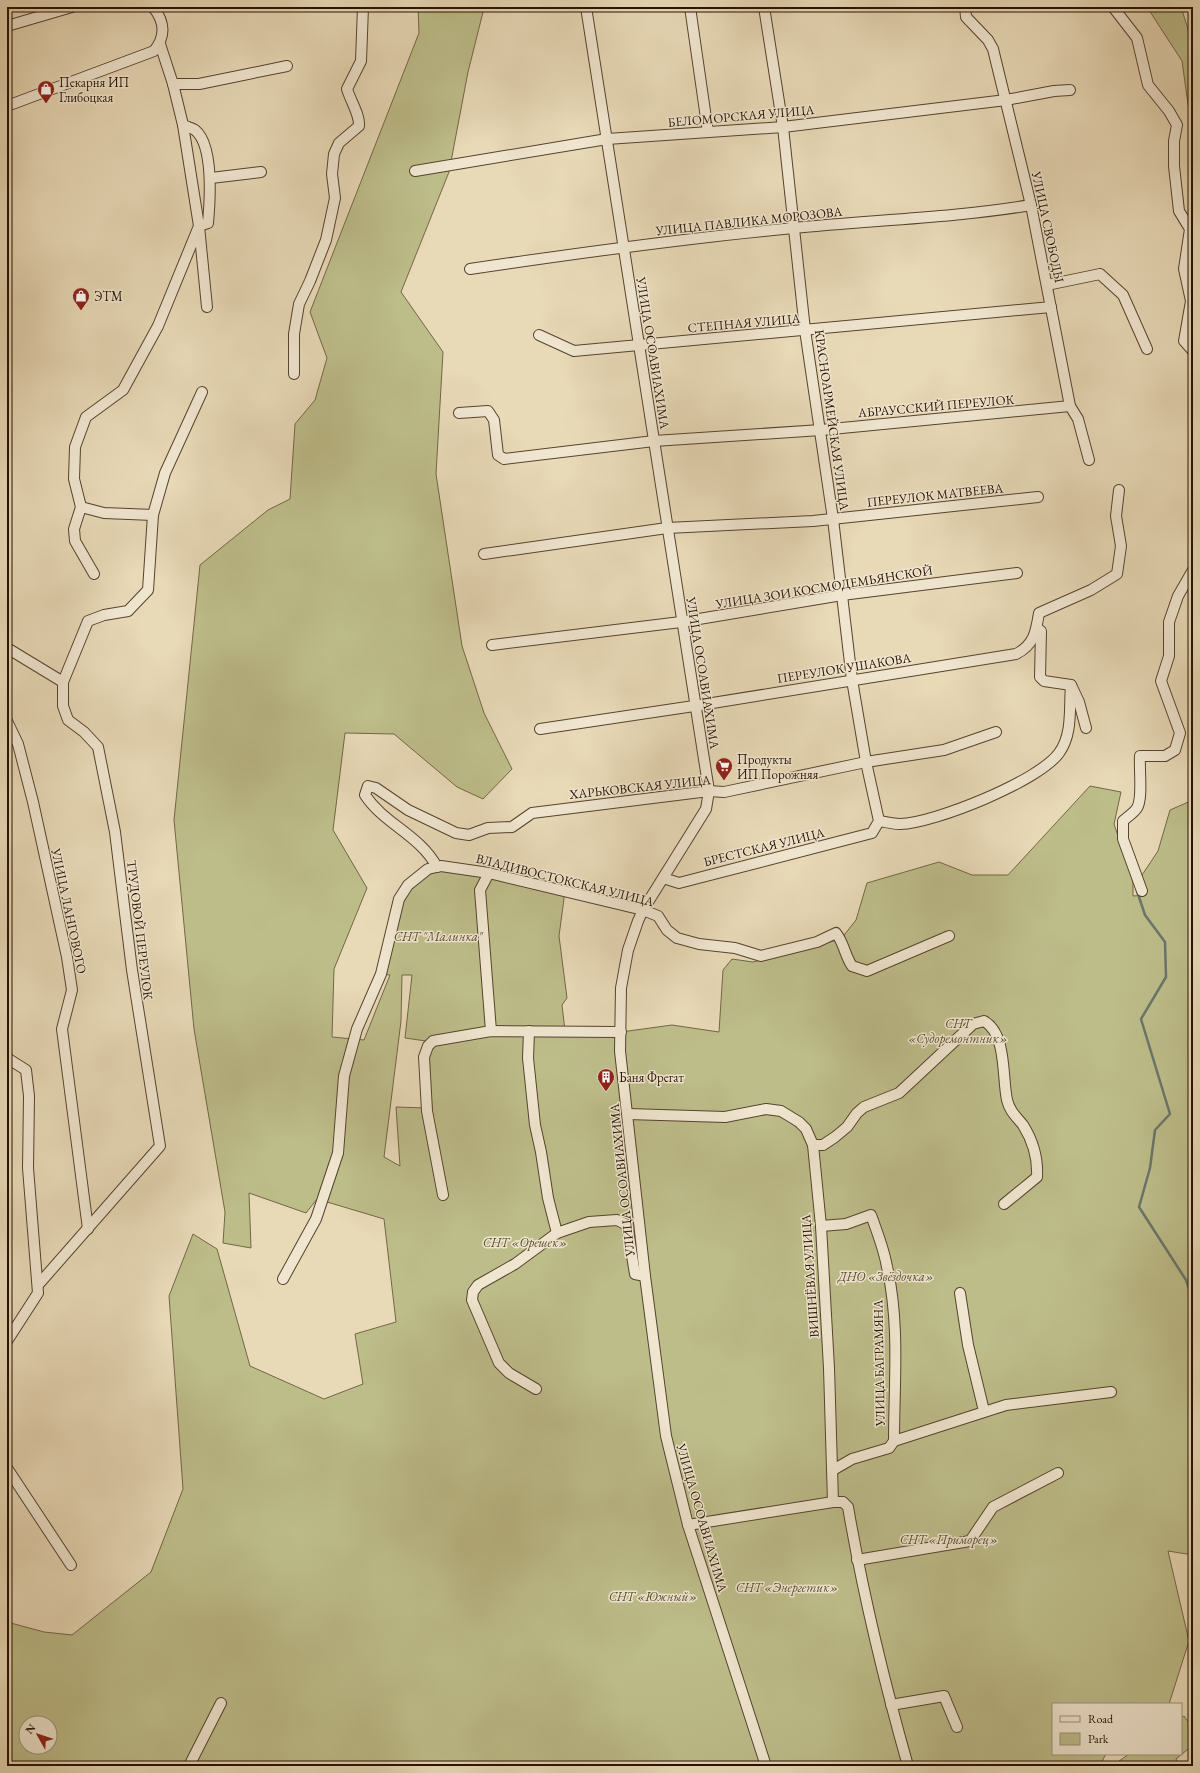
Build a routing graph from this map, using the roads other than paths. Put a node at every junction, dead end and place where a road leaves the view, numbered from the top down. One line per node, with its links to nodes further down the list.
1 (72, 7): 9 (street)
2 (153, 7): 10 (street)
3 (364, 7): 36 (street)
4 (586, 7): 19 (street, УЛИЦА ОСОАВИАХИМА)
5 (690, 7): 18 (street)
6 (764, 7): 17 (street, КРАСНОАРМЕЙСКАЯ УЛИЦА)
7 (965, 7): 14 (street, УЛИЦА СВОБОДЫ)
8 (1113, 7): 35 (street)
9 (7, 26)
10 (160, 44): 12 (street); 15 (street)
11 (287, 66): 12 (street)
12 (173, 84): 16 (street)
13 (1070, 90): 14 (street, БЕЛОМОРСКАЯ УЛИЦА)
14 (1006, 100): 17 (street, БЕЛОМОРСКАЯ УЛИЦА); 23 (street, УЛИЦА СВОБОДЫ)
15 (7, 106)
16 (183, 125): 22 (street); 24 (street)
17 (783, 127): 18 (street, БЕЛОМОРСКАЯ УЛИЦА); 25 (street, КРАСНОАРМЕЙСКАЯ УЛИЦА)
18 (708, 132): 19 (street, БЕЛОМОРСКАЯ УЛИЦА)
19 (607, 139): 20 (street, БЕЛОМОРСКАЯ УЛИЦА); 26 (street, УЛИЦА ОСОАВИАХИМА)
20 (415, 171)
21 (261, 172): 22 (street)
22 (211, 178): 24 (street)
23 (1031, 205): 25 (street, УЛИЦА ПАВЛИКА МОРОЗОВА); 28 (street, УЛИЦА СВОБОДЫ)
24 (199, 226): 29 (street); 45 (street)
25 (795, 228): 26 (street, УЛИЦА ПАВЛИКА МОРОЗОВА); 31 (street, КРАСНОАРМЕЙСКАЯ УЛИЦА)
26 (624, 246): 27 (street, УЛИЦА ПАВЛИКА МОРОЗОВА); 33 (street, УЛИЦА ОСОАВИАХИМА)
27 (470, 269)
28 (1047, 285): 30 (street, УЛИЦА СВОБОДЫ); 34 (street)
29 (207, 307)
30 (1051, 307): 31 (street, СТЕПНАЯ УЛИЦА); 38 (street, УЛИЦА СВОБОДЫ)
31 (805, 330): 33 (street, СТЕПНАЯ УЛИЦА); 40 (street, КРАСНОАРМЕЙСКАЯ УЛИЦА)
32 (539, 335): 33 (street, СТЕПНАЯ УЛИЦА)
33 (638, 345): 41 (street, УЛИЦА ОСОАВИАХИМА)
34 (1147, 349)
35 (1193, 351)
36 (294, 374)
37 (202, 392): 46 (street)
38 (1070, 406): 40 (street, АБРАУССКИЙ ПЕРЕУЛОК); 42 (street, УЛИЦА СВОБОДЫ)
39 (459, 413): 41 (street, АБРАУССКИЙ ПЕРЕУЛОК)
40 (821, 430): 41 (street, АБРАУССКИЙ ПЕРЕУЛОК); 47 (street, КРАСНОАРМЕЙСКАЯ УЛИЦА)
41 (654, 442): 48 (street, УЛИЦА ОСОАВИАХИМА)
42 (1089, 460)
43 (1119, 490): 55 (street, ПЕРЕУЛОК УШАКОВА)
44 (1038, 497): 47 (street, ПЕРЕУЛОК МАТВЕЕВА)
45 (81, 507): 46 (street); 52 (street)
46 (154, 515): 59 (street, ТРУДОВОЙ ПЕРЕУЛОК)
47 (833, 518): 48 (street, ПЕРЕУЛОК МАТВЕЕВА); 53 (street, КРАСНОАРМЕЙСКАЯ УЛИЦА)
48 (667, 528): 49 (street, ПЕРЕУЛОК МАТВЕЕВА); 54 (street, УЛИЦА ОСОАВИАХИМА)
49 (484, 554)
50 (1193, 570): 72 (street)
51 (1017, 573): 53 (street, УЛИЦА ЗОИ КОСМОДЕМЬЯНСКОЙ)
52 (94, 574)
53 (842, 595): 54 (street, УЛИЦА ЗОИ КОСМОДЕМЬЯНСКОЙ); 58 (street, КРАСНОАРМЕЙСКАЯ УЛИЦА)
54 (681, 622): 56 (street, УЛИЦА ЗОИ КОСМОДЕМЬЯНСКОЙ); 61 (street, УЛИЦА ОСОАВИАХИМА)
55 (1037, 628): 58 (street, ПЕРЕУЛОК УШАКОВА); 60 (street)
56 (492, 645)
57 (7, 648): 59 (street)
58 (852, 680): 61 (street, ПЕРЕУЛОК УШАКОВА); 66 (street, КРАСНОАРМЕЙСКАЯ УЛИЦА)
59 (63, 682): 84 (street, ТРУДОВОЙ ПЕРЕУЛОК)
60 (1070, 685): 63 (street); 68 (street)
61 (694, 706): 64 (street, ПЕРЕУЛОК УШАКОВА); 67 (street, УЛИЦА ОСОАВИАХИМА)
62 (7, 721): 84 (street, УЛИЦА ЛАНГОВОГО)
63 (1086, 728)
64 (540, 729)
65 (996, 732): 66 (street, ХАРЬКОВСКАЯ УЛИЦА)
66 (866, 762): 67 (street, ХАРЬКОВСКАЯ УЛИЦА); 68 (street, КРАСНОАРМЕЙСКАЯ УЛИЦА)
67 (709, 791): 69 (street, ХАРЬКОВСКАЯ УЛИЦА); 71 (street, УЛИЦА ОСОАВИАХИМА)
68 (879, 821): 71 (street, БРЕСТСКАЯ УЛИЦА)
69 (438, 867): 70 (street, ВЛАДИВОСТОКСКАЯ УЛИЦА); 87 (street)
70 (489, 873): 73 (street, ВЛАДИВОСТОКСКАЯ УЛИЦА); 76 (street)
71 (663, 878): 73 (street, УЛИЦА ОСОАВИАХИМА)
72 (1142, 891)
73 (643, 910): 74 (street, ВЛАДИВОСТОКСКАЯ УЛИЦА); 77 (street, УЛИЦА ОСОАВИАХИМА)
74 (949, 936)
75 (529, 1031): 76 (street); 77 (street); 85 (street)
76 (491, 1032): 81 (street)
77 (621, 1032): 79 (street, УЛИЦА ОСОАВИАХИМА)
78 (7, 1058): 88 (street)
79 (628, 1114): 80 (street, ВИШНЁВАЯ УЛИЦА); 86 (street, УЛИЦА ОСОАВИАХИМА)
80 (813, 1145): 82 (street); 83 (street, ВИШНЁВАЯ УЛИЦА)
81 (443, 1195)
82 (1004, 1204)
83 (821, 1226): 94 (street, УЛИЦА БАГРАМЯНА); 96 (street, ВИШНЁВАЯ УЛИЦА)
84 (88, 1229): 88 (street, ТРУДОВОЙ ПЕРЕУЛОК)
85 (557, 1233): 86 (street); 91 (street)
86 (645, 1276): 99 (street, УЛИЦА ОСОАВИАХИМА)
87 (283, 1278)
88 (38, 1285): 90 (street)
89 (960, 1293): 93 (street)
90 (7, 1341)
91 (536, 1390)
92 (1111, 1392): 93 (street)
93 (984, 1411): 94 (street)
94 (894, 1441): 96 (street)
95 (7, 1468): 101 (street)
96 (833, 1470): 98 (street, ВИШНЁВАЯ УЛИЦА)
97 (1058, 1472): 100 (street)
98 (833, 1502): 99 (street); 100 (street)
99 (688, 1525): 106 (street, УЛИЦА ОСОАВИАХИМА)
100 (857, 1560): 103 (street)
101 (72, 1565)
102 (221, 1703): 105 (street)
103 (891, 1705): 104 (street); 107 (street)
104 (957, 1727)
105 (189, 1766)
106 (766, 1766)
107 (908, 1766)

